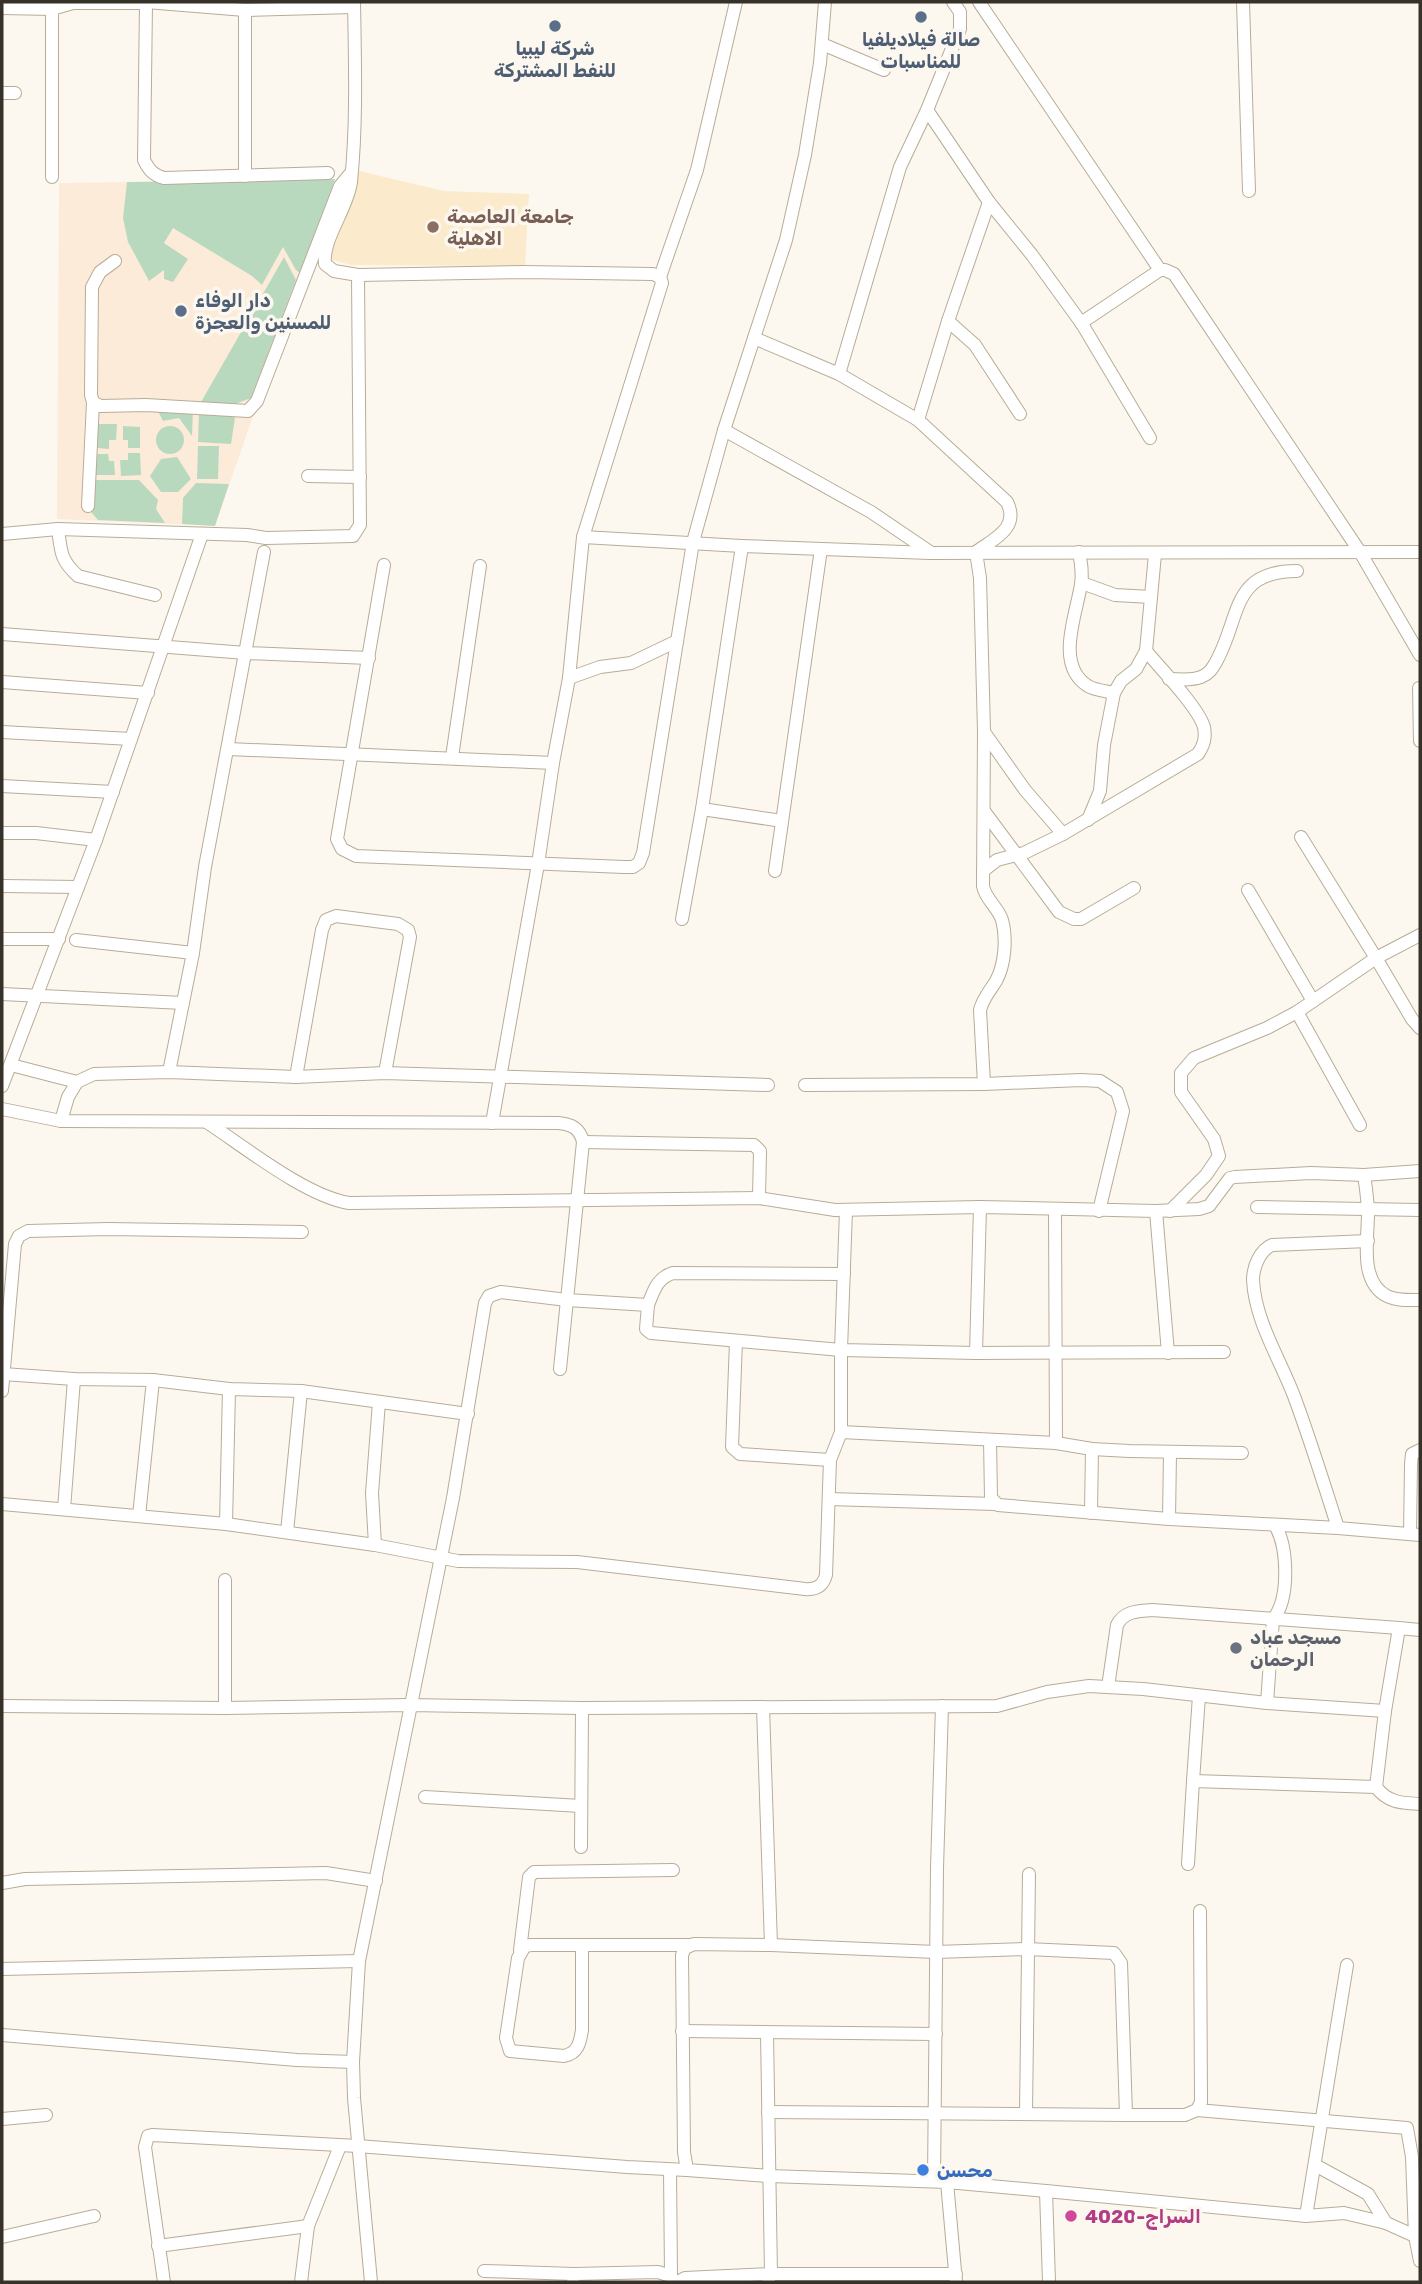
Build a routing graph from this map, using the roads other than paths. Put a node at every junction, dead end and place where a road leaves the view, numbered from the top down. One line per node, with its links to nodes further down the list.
1 (146, 2): 9 (street); 10 (street); 16 (street)
2 (736, 2): 23 (street)
3 (825, 2): 11 (street)
4 (953, 2): 13 (street)
5 (979, 2): 21 (street)
6 (1243, 2): 18 (street)
7 (354, 4): 10 (street); 15 (street)
8 (2, 8): 9 (street)
9 (52, 9): 17 (street)
10 (245, 10): 16 (street)
11 (822, 44): 12 (street); 26 (street)
12 (884, 70)
13 (927, 110): 19 (street); 27 (street)
14 (328, 173): 16 (street)
15 (351, 174): 22 (street); 28 (street)
16 (245, 176)
17 (52, 177)
18 (1249, 191)
19 (989, 202): 24 (street); 25 (street)
20 (115, 261): 28 (street)
21 (1160, 270): 25 (street); 47 (street)
22 (358, 275): 23 (street); 34 (street)
23 (660, 277): 39 (street)
24 (948, 321): 29 (street); 30 (street)
25 (1081, 323): 32 (street)
26 (754, 338): 27 (street); 31 (street)
27 (839, 374): 30 (street)
28 (93, 402): 35 (street)
29 (1020, 414)
30 (918, 420): 45 (street)
31 (724, 430): 40 (street); 44 (street)
32 (1150, 438)
33 (308, 476): 34 (street)
34 (360, 477): 38 (street)
35 (88, 506)
36 (58, 529): 37 (street); 38 (street); 54 (street)
37 (2, 534)
38 (202, 534): 58 (street)
39 (583, 537): 40 (street); 63 (street)
40 (693, 542): 41 (street); 57 (street)
41 (742, 546): 42 (street); 79 (street)
42 (821, 549): 44 (street); 81 (street)
43 (264, 552): 60 (street)
44 (930, 552): 45 (street)
45 (976, 552): 46 (street); 70 (street)
46 (1079, 552): 49 (street); 53 (street)
47 (1360, 552): 48 (street); 49 (street); 61 (street)
48 (1420, 552)
49 (1155, 554): 55 (street)
50 (384, 565): 62 (street)
51 (480, 566): 75 (street)
52 (1297, 571): 64 (street)
53 (1082, 583): 55 (street); 68 (street)
54 (155, 595)
55 (1151, 597): 59 (street)
56 (2, 634): 58 (street)
57 (677, 641): 63 (street); 88 (street)
58 (164, 646): 60 (street); 67 (street)
59 (1146, 651): 64 (street); 68 (street)
60 (246, 653): 62 (street); 73 (street)
61 (1420, 655)
62 (369, 658): 74 (street)
63 (569, 678): 76 (street)
64 (1169, 679): 82 (street)
65 (2, 682): 67 (street)
66 (1419, 688): 72 (street)
67 (148, 692): 71 (street)
68 (1114, 693): 82 (street)
69 (2, 732): 71 (street)
70 (984, 732): 80 (street); 84 (street)
71 (131, 739): 78 (street)
72 (1420, 741)
73 (229, 749): 74 (street); 100 (street)
74 (351, 753): 75 (street); 88 (street)
75 (452, 757): 76 (street)
76 (553, 762): 88 (street)
77 (2, 786): 78 (street)
78 (113, 792): 86 (street)
79 (702, 809): 81 (street); 95 (street)
80 (983, 810): 87 (street); 90 (street)
81 (782, 821): 89 (street)
82 (1088, 821): 84 (street)
83 (2, 833): 86 (street)
84 (1063, 834): 87 (street)
85 (1301, 837): 101 (street)
86 (96, 840): 92 (street)
87 (1015, 855): 90 (street); 93 (street)
88 (538, 864): 112 (street)
89 (775, 871)
90 (983, 871): 114 (street)
91 (2, 886): 92 (street)
92 (78, 887): 98 (street)
93 (1134, 888)
94 (1248, 890): 104 (street)
95 (682, 919)
96 (1420, 935): 101 (street)
97 (2, 939): 98 (street)
98 (59, 939): 103 (street)
99 (76, 940): 100 (street)
100 (193, 953): 105 (street)
101 (1376, 958): 104 (street); 107 (street)
102 (2, 994): 103 (street)
103 (38, 995): 105 (street); 108 (street)
104 (1313, 1001): 106 (street)
105 (183, 1003): 109 (street)
106 (1297, 1012): 122 (street); 132 (street)
107 (1420, 1028)
108 (11, 1065): 113 (street); 117 (street)
109 (169, 1072): 111 (street); 113 (street)
110 (385, 1073): 111 (street); 111 (street); 112 (street)
111 (296, 1077)
112 (500, 1077): 115 (street); 121 (street)
113 (77, 1082): 119 (street)
114 (984, 1084): 116 (street); 135 (street)
115 (768, 1085)
116 (805, 1085)
117 (2, 1086)
118 (2, 1109): 119 (street)
119 (61, 1121): 120 (street)
120 (208, 1123): 121 (street); 127 (street)
121 (492, 1123): 123 (street)
122 (1360, 1125)
123 (583, 1142): 126 (street); 127 (street)
124 (1420, 1171): 125 (street)
125 (1364, 1175): 132 (street); 133 (street)
126 (760, 1198): 127 (street); 130 (street)
127 (576, 1200): 140 (street)
128 (980, 1207): 130 (street); 131 (street); 148 (street)
129 (1257, 1208): 133 (street)
130 (846, 1210): 139 (street)
131 (1055, 1210): 135 (street); 146 (street)
132 (1170, 1210): 136 (street)
133 (1368, 1210): 134 (street); 138 (street)
134 (1420, 1210)
135 (1099, 1211): 136 (street)
136 (1156, 1211): 149 (street)
137 (302, 1232): 143 (street)
138 (1367, 1241): 141 (street); 176 (street)
139 (844, 1274): 142 (street); 145 (street)
140 (568, 1300): 142 (street); 150 (street); 158 (street)
141 (1420, 1300)
142 (648, 1305): 144 (street)
143 (5, 1316): 151 (street)
144 (736, 1341): 145 (street); 166 (street)
145 (841, 1350): 148 (street); 159 (street)
146 (1054, 1352): 148 (street); 149 (street); 161 (street)
147 (1224, 1352): 149 (street)
148 (976, 1353)
149 (1168, 1353)
150 (560, 1369)
151 (3, 1374): 152 (street); 155 (street)
152 (74, 1380): 153 (street); 170 (street)
153 (153, 1380): 154 (street); 172 (street)
154 (229, 1389): 156 (street); 174 (street)
155 (2, 1391)
156 (301, 1391): 157 (street); 177 (street)
157 (379, 1402): 158 (street); 179 (street)
158 (468, 1414): 180 (street)
159 (841, 1432): 160 (street); 166 (street)
160 (990, 1440): 161 (street); 169 (street)
161 (1056, 1443): 162 (street)
162 (1092, 1449): 164 (street); 171 (street)
163 (1420, 1450): 178 (street)
164 (1170, 1453): 165 (street); 173 (street)
165 (1242, 1453)
166 (830, 1460): 167 (street)
167 (829, 1499): 169 (street); 180 (street)
168 (2, 1504): 170 (street)
169 (995, 1504): 171 (street)
170 (64, 1509): 172 (street)
171 (1091, 1513): 173 (street)
172 (139, 1517): 174 (street)
173 (1169, 1520): 175 (street)
174 (226, 1524): 177 (street)
175 (1275, 1525): 176 (street); 182 (street)
176 (1338, 1528): 178 (street)
177 (287, 1532): 179 (street)
178 (1415, 1535)
179 (375, 1545): 180 (street)
180 (441, 1557): 188 (street)
181 (225, 1580): 192 (street)
182 (1273, 1619): 183 (street); 185 (street); 187 (street)
183 (1399, 1628): 184 (street); 194 (street)
184 (1420, 1630)
185 (1108, 1687): 186 (street); 190 (street)
186 (1199, 1696): 187 (street); 195 (street)
187 (1267, 1703): 194 (street)
188 (410, 1705): 192 (street); 193 (street); 204 (street)
189 (2, 1706): 192 (street)
190 (942, 1706): 191 (street); 212 (street)
191 (763, 1707): 193 (street); 209 (street)
192 (225, 1708)
193 (582, 1708): 199 (street)
194 (1385, 1711): 196 (street)
195 (1193, 1781): 196 (street); 201 (street)
196 (1376, 1787): 198 (street)
197 (425, 1797): 199 (street)
198 (1420, 1804)
199 (581, 1806): 200 (street)
200 (581, 1847)
201 (1188, 1864)
202 (673, 1870): 211 (street)
203 (1029, 1874): 210 (street)
204 (376, 1881): 205 (street); 213 (street)
205 (2, 1883)
206 (1200, 1911): 221 (street)
207 (582, 1945): 208 (street); 211 (street); 211 (street)
208 (689, 1945): 209 (street); 216 (street)
209 (771, 1945): 212 (street)
210 (1027, 1949): 212 (street); 224 (street); 226 (street)
211 (520, 1950)
212 (936, 1952): 218 (street)
213 (359, 1961): 215 (street); 220 (street)
214 (1347, 1965): 228 (street)
215 (2, 1969)
216 (682, 2031): 217 (street); 234 (street)
217 (767, 2033): 218 (street); 222 (street)
218 (936, 2034): 223 (street)
219 (2, 2035): 220 (street)
220 (353, 2062): 231 (street)
221 (1197, 2110): 226 (street); 228 (street)
222 (768, 2112): 223 (street); 235 (street)
223 (934, 2112): 224 (street); 236 (street)
224 (1026, 2113): 226 (street)
225 (46, 2115): 227 (street)
226 (1126, 2115)
227 (2, 2119)
228 (1322, 2121): 229 (street); 232 (street)
229 (1414, 2129): 243 (street)
230 (340, 2146): 231 (street); 241 (street); 244 (street)
231 (358, 2146): 233 (street); 254 (street)
232 (1315, 2165): 239 (street); 240 (street)
233 (670, 2170): 234 (street); 251 (street)
234 (687, 2170): 235 (street)
235 (769, 2176): 236 (street); 248 (street)
236 (941, 2182): 237 (street); 249 (street)
237 (1046, 2192): 239 (street); 255 (street)
238 (94, 2216): 242 (street)
239 (1306, 2216): 240 (street)
240 (1386, 2223): 243 (street)
241 (308, 2226): 244 (street); 253 (street)
242 (2, 2236)
243 (1418, 2237): 245 (street)
244 (158, 2246): 252 (street)
245 (1420, 2261)
246 (484, 2271): 247 (street)
247 (574, 2278): 251 (street)
248 (770, 2278): 250 (street); 251 (street)
249 (956, 2278): 250 (street)
250 (858, 2279)
251 (674, 2280)
252 (164, 2282)
253 (301, 2282)
254 (371, 2282)
255 (1049, 2282)

